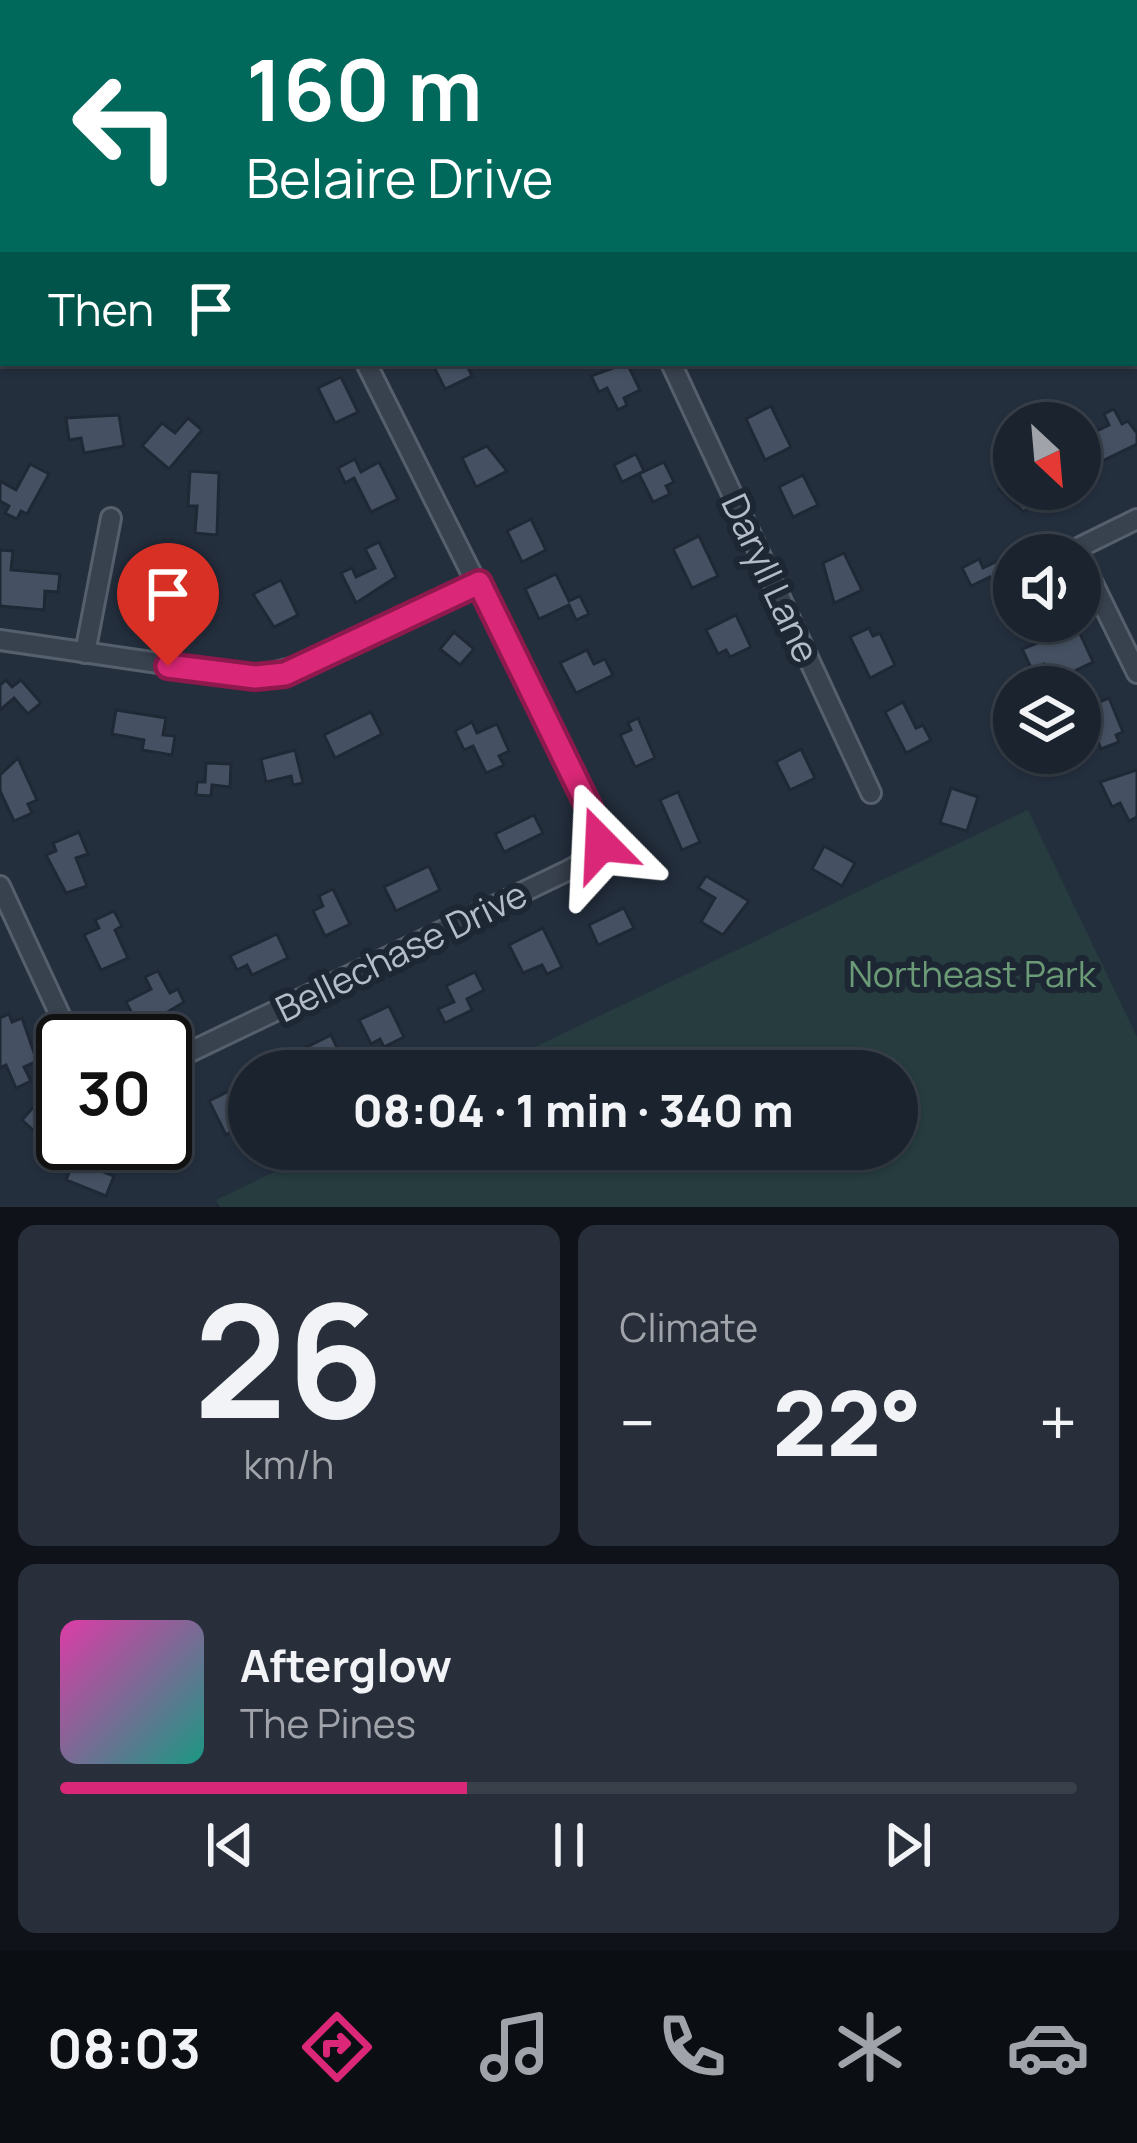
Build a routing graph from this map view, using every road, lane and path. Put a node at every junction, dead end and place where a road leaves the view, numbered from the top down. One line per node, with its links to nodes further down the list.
1 (368, 366): 6 (street, Bellechase Drive)
2 (672, 366): 11 (street, Daryll Lane)
3 (110, 518): 9 (street)
4 (1137, 519): 5 (street)
5 (1101, 540)
6 (479, 583): 9 (street); 14 (street, Bellechase Drive)
7 (1101, 600): 10 (street)
8 (0, 640): 9 (street)
9 (86, 653)
10 (1137, 673)
11 (871, 794)
12 (0, 886): 13 (street)
13 (59, 1014)
14 (192, 1051)

